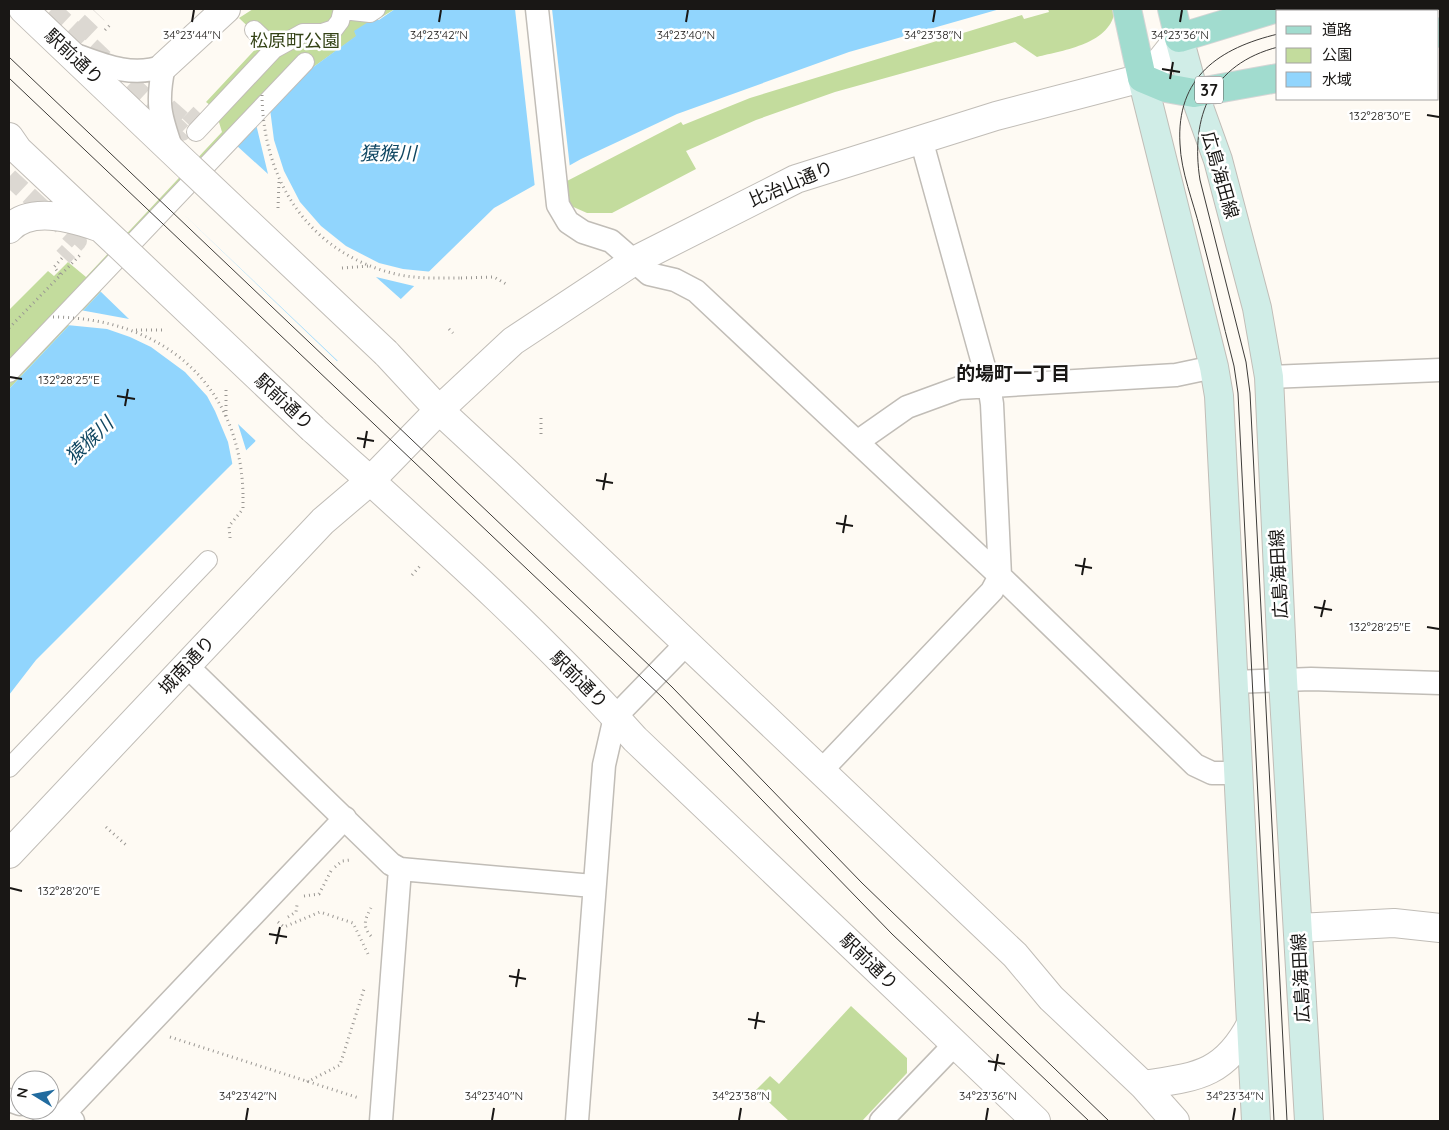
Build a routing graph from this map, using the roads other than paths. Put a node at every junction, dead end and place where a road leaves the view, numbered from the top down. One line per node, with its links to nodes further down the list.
1 (23, 9): 12 (street, 駅前通り)
2 (226, 9): 14 (street)
3 (343, 9): 4 (street); 11 (street)
4 (376, 9)
5 (537, 9): 24 (street)
6 (1127, 9): 15 (main road)
7 (1172, 9): 10 (main road)
8 (1274, 9): 10 (main road)
9 (254, 30): 11 (street)
10 (1179, 38): 15 (street, 比治山通り); 17 (main road, 広島海田線)
11 (274, 49): 18 (street)
12 (69, 53): 14 (street); 21 (street, 駅前通り)
13 (305, 62): 27 (street)
14 (164, 66): 21 (street)
15 (1142, 78): 17 (main road, 37); 20 (street, 比治山通り); 25 (main road)
16 (1276, 78): 17 (main road, 37)
17 (1194, 92): 28 (main road, 広島海田線)
18 (196, 132)
19 (9, 137): 23 (street, 駅前通り)
20 (921, 139): 24 (street, 比治山通り); 29 (street)
21 (181, 159): 30 (street, 駅前通り, bridge)
22 (9, 229): 23 (street)
23 (109, 236): 32 (street, 駅前通り, bridge)
24 (634, 261): 30 (street, 比治山通り); 31 (street)
25 (1214, 367): 29 (street); 38 (main road)
26 (1440, 370): 28 (street)
27 (9, 373)
28 (1270, 377): 37 (main road, 広島海田線)
29 (989, 385): 31 (street); 34 (street)
30 (439, 410): 32 (street, 城南通り); 35 (street)
31 (857, 442): 34 (street)
32 (370, 481): 36 (street, 城南通り); 40 (street, 駅前通り)
33 (208, 560): 41 (street)
34 (1000, 576): 42 (street); 43 (street)
35 (686, 644): 40 (street); 42 (street)
36 (187, 666): 44 (street); 45 (street, 城南通り)
37 (1283, 680): 38 (street); 39 (street); 48 (main road, 広島海田線)
38 (1234, 682): 43 (main road)
39 (1440, 683)
40 (615, 717): 47 (street); 51 (street, 駅前通り)
41 (9, 768)
42 (821, 771): 52 (street)
43 (1238, 773): 50 (main road)
44 (345, 818): 46 (street); 54 (street)
45 (9, 854)
46 (400, 869): 47 (street); 53 (street)
47 (593, 886): 55 (street)
48 (1298, 928): 49 (street); 60 (main road, 広島海田線)
49 (1440, 928)
50 (1251, 1024): 52 (street); 59 (main road)
51 (955, 1044): 56 (street); 57 (street, 駅前通り)
52 (1143, 1085): 58 (street)
53 (381, 1113)
54 (64, 1120)
55 (576, 1121)
56 (882, 1121)
57 (1036, 1121)
58 (1175, 1121)
59 (1256, 1121)
60 (1309, 1121)

